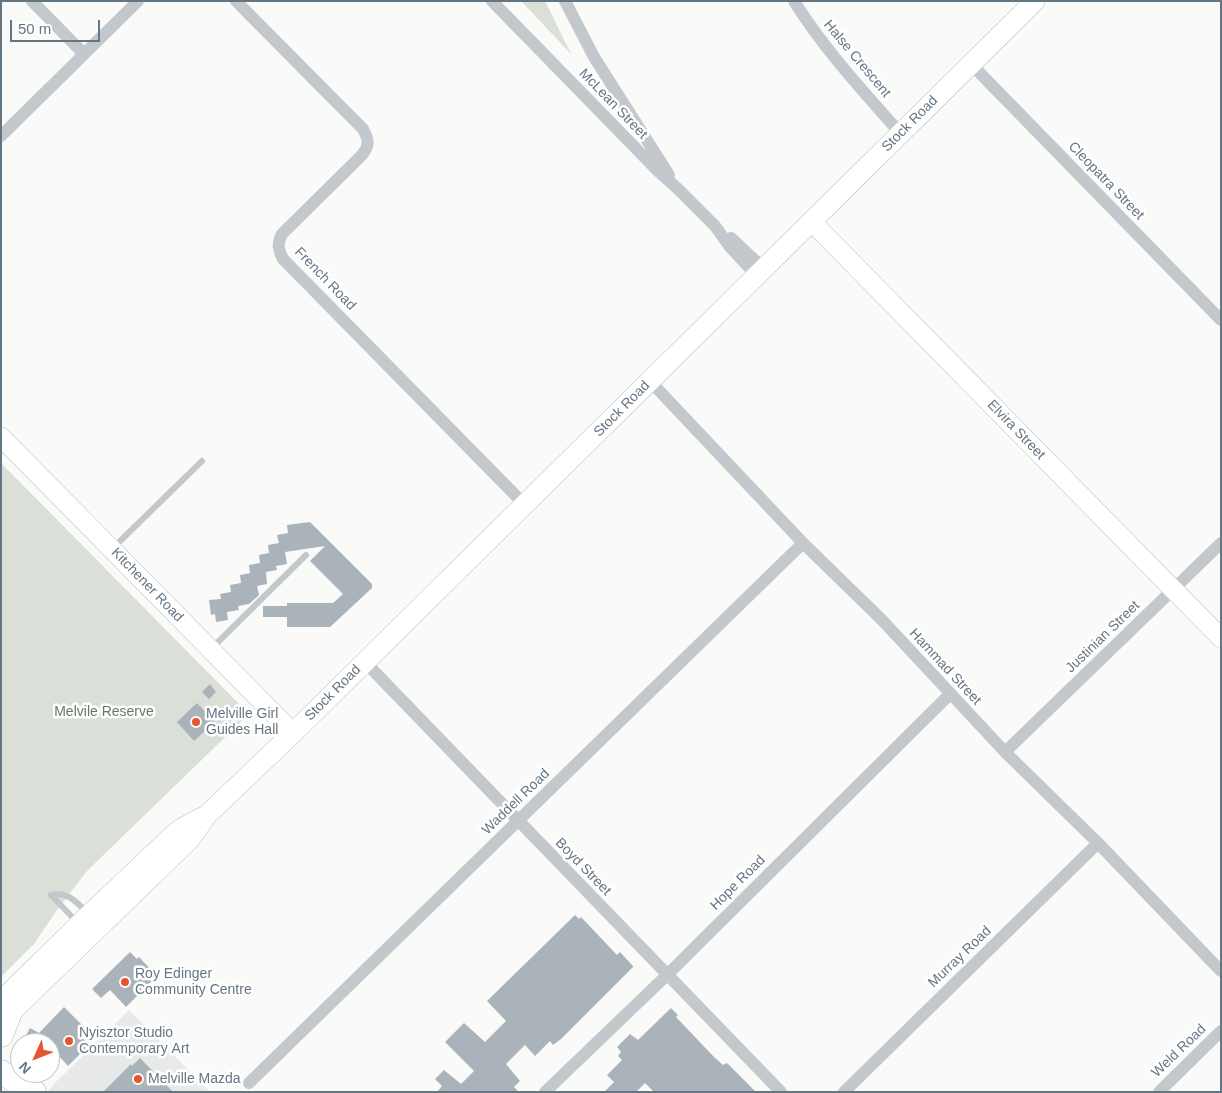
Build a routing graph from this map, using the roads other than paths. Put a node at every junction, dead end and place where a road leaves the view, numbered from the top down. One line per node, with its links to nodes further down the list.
1 (32, 1): 8 (street)
2 (138, 1): 8 (street)
3 (236, 1): 19 (street, French Road)
4 (492, 1): 12 (street, McLean Street)
5 (565, 1): 12 (street)
6 (794, 1): 10 (street, Halse Crescent)
7 (1035, 1): 9 (main road, Stock Road)
8 (84, 54): 11 (street)
9 (970, 64): 10 (main road, Stock Road); 15 (street, Cleopatra Street)
10 (900, 133): 13 (main road, Stock Road)
11 (1, 136)
12 (678, 188): 14 (street, McLean Street)
13 (811, 221): 14 (main road, Stock Road); 24 (street, Elvira Street)
14 (760, 272): 16 (main road, Stock Road)
15 (1221, 320)
16 (650, 381): 19 (main road, Stock Road); 20 (street, Hammad Street)
17 (1, 437): 22 (street, Kitchener Road)
18 (202, 461): 22 (lane)
19 (525, 505): 27 (main road, Stock Road)
20 (803, 542): 28 (street, Hammad Street); 31 (street, Waddell Road)
21 (1221, 543): 24 (street, Justinian Street)
22 (112, 549): 26 (street, Kitchener Road)
23 (306, 555): 26 (lane)
24 (1172, 590): 25 (street, Elvira Street); 30 (street, Justinian Street)
25 (1221, 638)
26 (210, 650): 29 (street, Kitchener Road)
27 (365, 662): 29 (main road, Stock Road); 31 (street, Boyd Street)
28 (950, 694): 30 (street, Hammad Street); 35 (street, Hope Road)
29 (293, 734): 33 (main road, Stock Road)
30 (1005, 752): 32 (street, Hammad Street)
31 (517, 821): 35 (street, Boyd Street); 39 (street, Waddell Road)
32 (1098, 844): 34 (street, Hammad Street); 43 (street, Murray Road)
33 (90, 925): 33 (lane); 36 (main road, Stock Road)
34 (1221, 971)
35 (667, 975): 41 (street, Hope Road); 42 (street, Boyd Street)
36 (3, 1018)
37 (1221, 1031): 44 (street, Weld Road)
38 (4, 1071): 40 (highway)
39 (249, 1083)
40 (34, 1092)
41 (544, 1092)
42 (781, 1092)
43 (844, 1092)
44 (1159, 1092)

